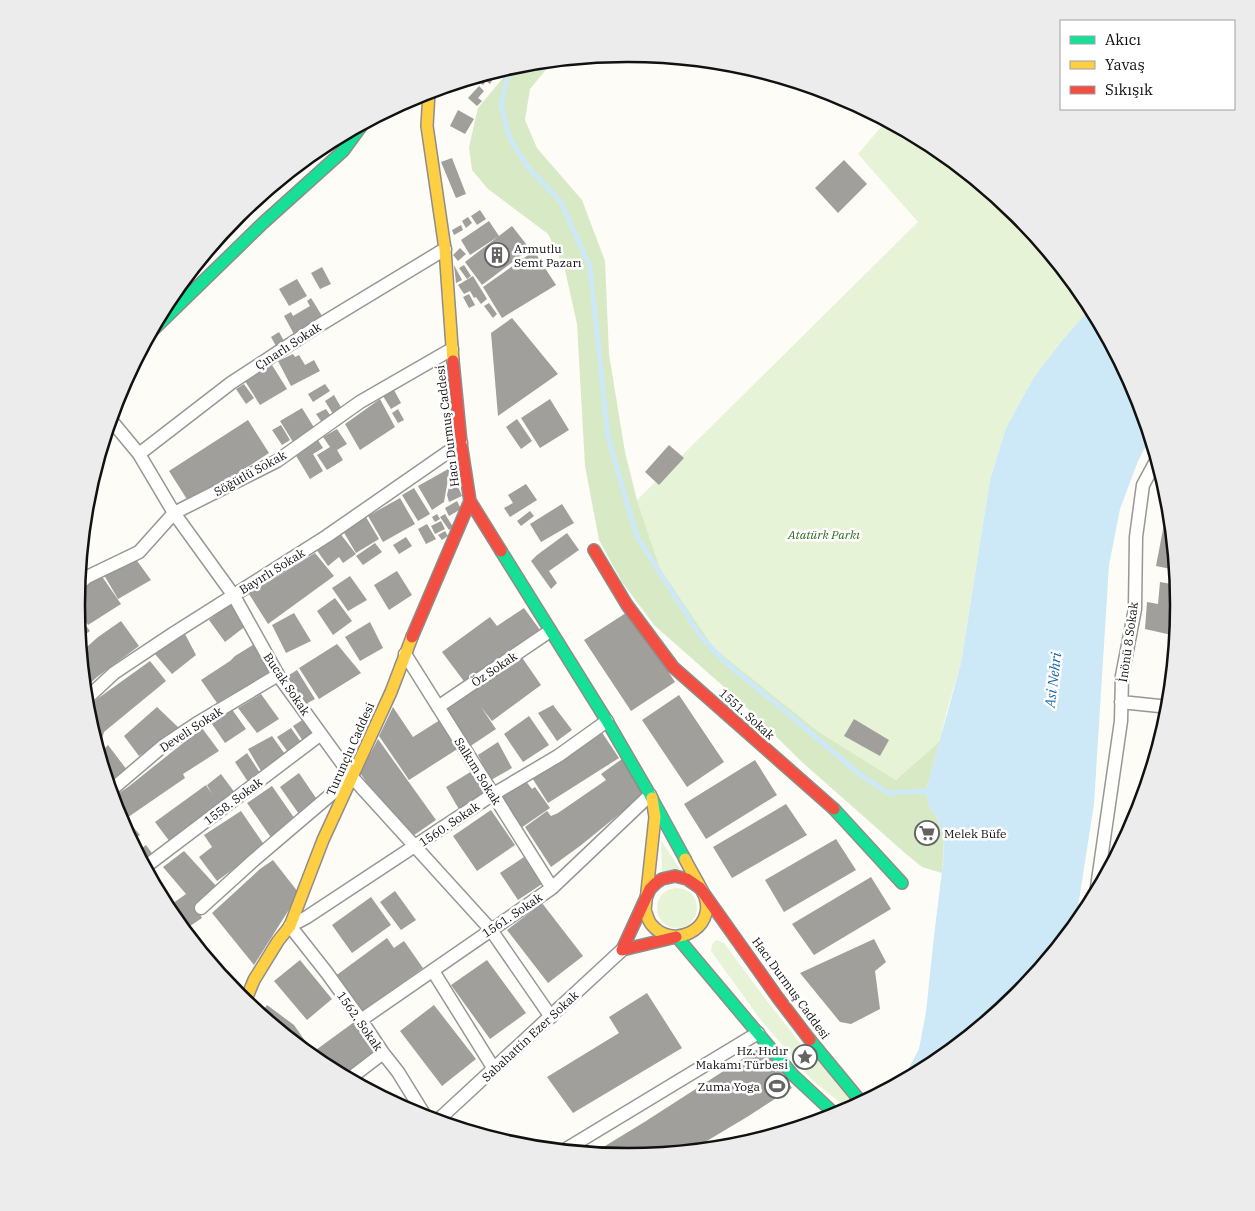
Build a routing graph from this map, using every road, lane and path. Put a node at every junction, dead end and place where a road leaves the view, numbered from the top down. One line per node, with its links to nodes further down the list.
1 (428, 101): 3 (main road, Hacı Durmuş Caddesi)
2 (354, 137): 4 (main road)
3 (445, 249): 5 (main road, Hacı Durmuş Caddesi); 8 (street, Çınarlı Sokak)
4 (186, 291)
5 (452, 349): 7 (main road, Hacı Durmuş Caddesi); 11 (street, Söğütlü Sokak)
6 (115, 425): 8 (street, Bucak Sokak)
7 (461, 443): 10 (main road, Hacı Durmuş Caddesi); 14 (street, Bayırlı Sokak)
8 (139, 454): 11 (street, Bucak Sokak)
9 (1153, 467): 19 (street, İnönü 8 Sokak)
10 (470, 501): 15 (main road, Hacı Durmuş Caddesi); 16 (main road, Turunçlu Caddesi)
11 (174, 513): 13 (street, Söğütlü Sokak); 14 (street, Bucak Sokak)
12 (594, 550): 31 (main road, 1551. Sokak)
13 (86, 578)
14 (234, 596): 17 (street, Bucak Sokak); 18 (street, Bayırlı Sokak)
15 (550, 631): 21 (street, Öz Sokak); 22 (main road, Hacı Durmuş Caddesi)
16 (405, 654): 21 (street, Salkım Sokak); 24 (main road, Turunçlu Caddesi)
17 (278, 675): 23 (street, Bucak Sokak); 25 (street, Develi Sokak)
18 (92, 693)
19 (1121, 702): 20 (street); 30 (street, İnönü 8 Sokak)
20 (1161, 706)
21 (438, 707): 26 (street, Salkım Sokak)
22 (606, 721): 26 (street, 1560. Sokak); 27 (main road, Hacı Durmuş Caddesi)
23 (321, 734): 24 (street, Bucak Sokak); 29 (street, 1558. Sokak)
24 (352, 777): 28 (street, Bucak Sokak); 35 (street); 36 (main road, Turunçlu Caddesi)
25 (115, 786)
26 (492, 795): 28 (street, 1560. Sokak); 32 (street, Salkım Sokak)
27 (651, 797): 32 (street, 1561. Sokak); 33 (main road, Hacı Durmuş Caddesi); 34 (main road, Hacı Durmuş Caddesi)
28 (416, 846): 36 (street, 1560. Sokak); 37 (street, Bucak Sokak)
29 (150, 864)
30 (1099, 875)
31 (902, 883)
32 (552, 888): 37 (street, 1561. Sokak)
33 (700, 888): 34 (main road, Hacı Durmuş Caddesi); 38 (main road, Hacı Durmuş Caddesi); 48 (main road, Hacı Durmuş Caddesi)
34 (647, 897): 38 (main road, Hacı Durmuş Caddesi); 39 (main road, Sabahattin Ezer Sokak)
35 (201, 908)
36 (290, 926): 41 (main road, Turunçlu Caddesi); 43 (street, 1562. Sokak)
37 (491, 930): 40 (street, 1561. Sokak); 42 (street, Bucak Sokak)
38 (677, 937): 39 (main road); 44 (main road, Hacı Durmuş Caddesi)
39 (622, 950): 42 (street, Sabahattin Ezer Sokak)
40 (432, 971): 43 (street, 1561. Sokak); 46 (street)
41 (248, 993)
42 (551, 1017): 46 (street, Sabahattin Ezer Sokak)
43 (361, 1020): 45 (street, 1562. Sokak)
44 (758, 1033): 50 (main road, Hacı Durmuş Caddesi); 52 (street)
45 (383, 1053): 47 (street); 49 (street, 1562. Sokak)
46 (494, 1069): 51 (street, Sabahattin Ezer Sokak)
47 (354, 1075)
48 (857, 1098)
49 (419, 1107)
50 (830, 1109)
51 (443, 1116)
52 (572, 1145)

